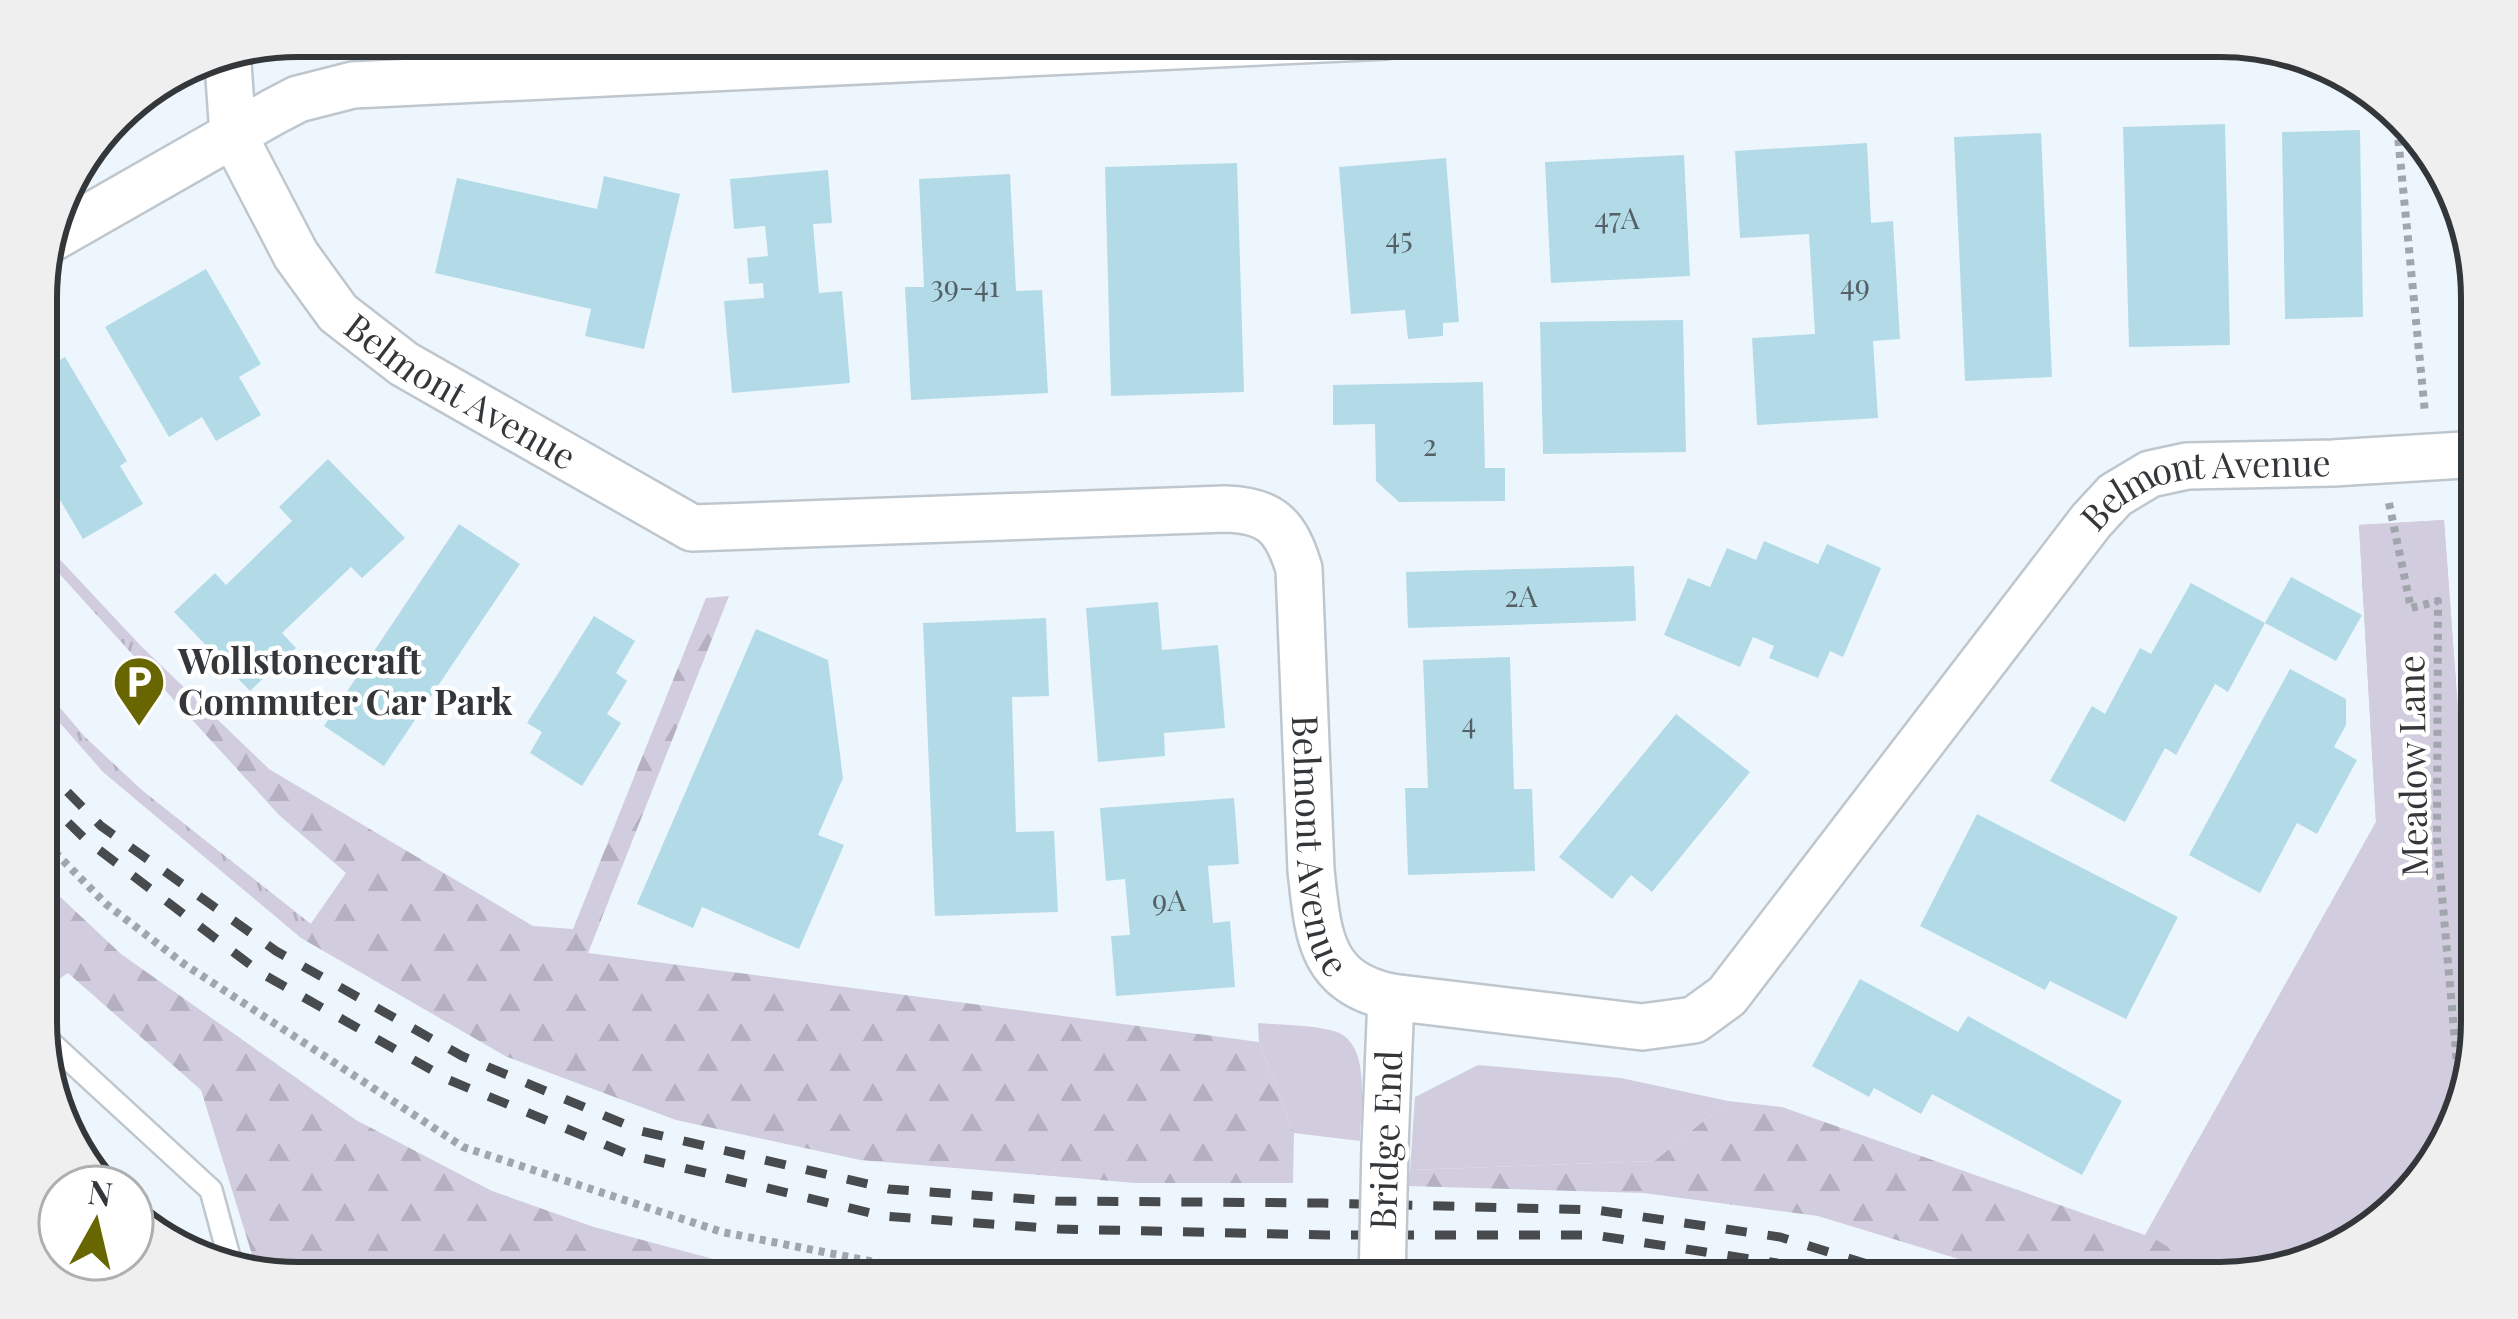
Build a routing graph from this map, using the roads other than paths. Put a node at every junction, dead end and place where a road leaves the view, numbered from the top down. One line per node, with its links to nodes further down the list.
1 (943, 57): 3 (street)
2 (228, 68): 3 (street)
3 (232, 134): 4 (street); 6 (street, Belmont Avenue)
4 (67, 230)
5 (2461, 455): 6 (street, Belmont Avenue)
6 (1391, 997): 9 (street, Bridge End, bridge)
7 (59, 1050): 8 (lane)
8 (227, 1251)
9 (1382, 1261)

